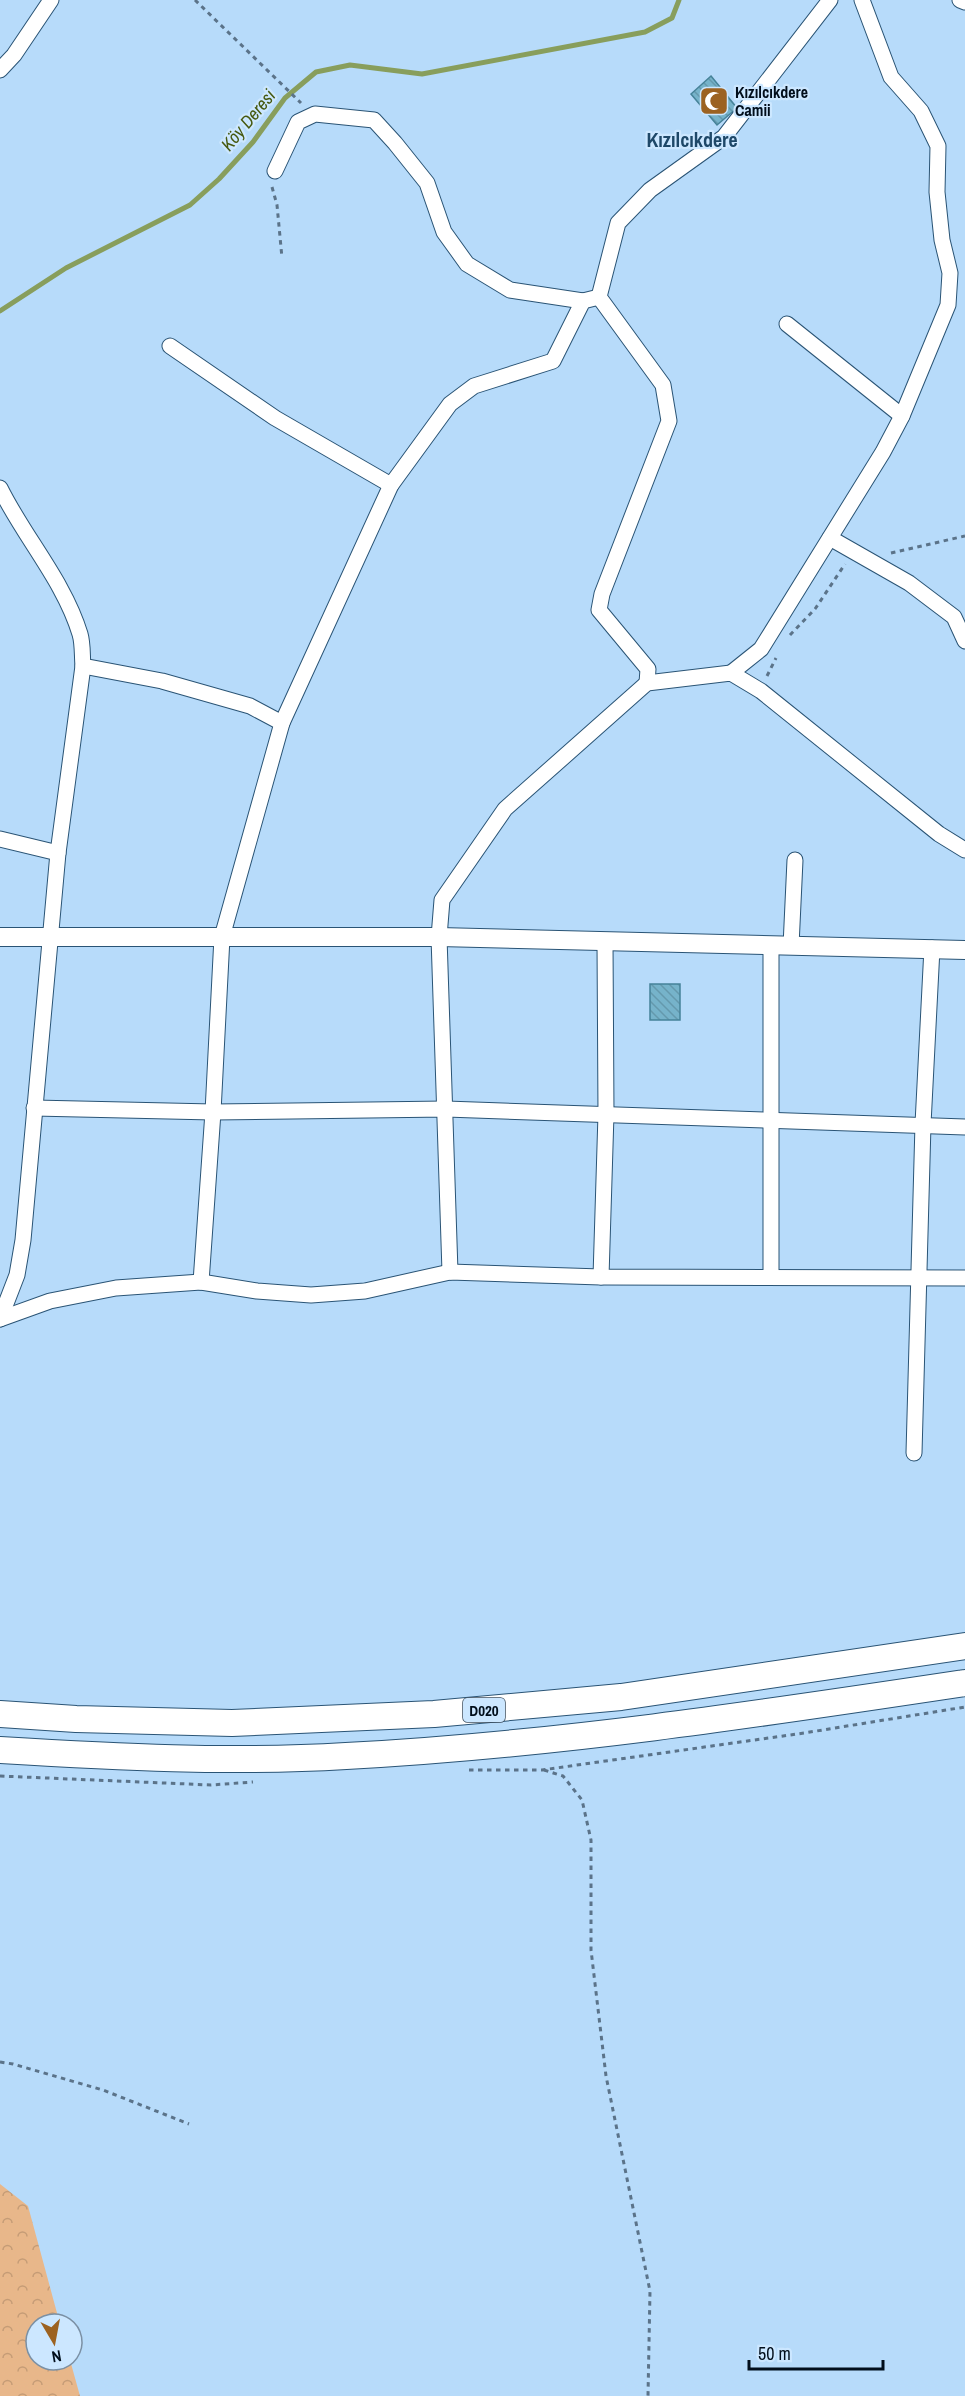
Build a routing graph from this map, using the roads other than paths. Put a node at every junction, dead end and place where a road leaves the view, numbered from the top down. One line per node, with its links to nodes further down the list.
1 (51, 0): 6 (street)
2 (830, 0): 9 (street)
3 (862, 0): 8 (street)
4 (960, 0): 5 (street)
5 (965, 2)
6 (0, 70)
7 (275, 171): 10 (street)
8 (958, 272): 13 (street)
9 (600, 297): 10 (street); 20 (street)
10 (583, 301): 14 (street)
11 (787, 324): 13 (street)
12 (170, 346): 14 (street)
13 (902, 416): 16 (street)
14 (391, 485): 21 (street)
15 (0, 488): 18 (street)
16 (830, 538): 17 (street); 19 (street)
17 (965, 640)
18 (83, 666): 21 (street); 24 (street)
19 (731, 673): 20 (street); 23 (street)
20 (647, 683): 29 (street)
21 (282, 723): 28 (street)
22 (0, 839): 24 (street)
23 (965, 850)
24 (58, 853): 27 (street)
25 (795, 860): 32 (street)
26 (0, 937): 27 (street)
27 (50, 937): 28 (street); 35 (street)
28 (222, 937): 29 (street); 37 (street)
29 (439, 937): 30 (street); 36 (street)
30 (605, 942): 31 (street); 38 (street)
31 (771, 946): 32 (street); 39 (street)
32 (791, 946): 33 (street)
33 (932, 948): 34 (street); 40 (street)
34 (965, 950)
35 (34, 1108): 37 (street); 48 (street)
36 (446, 1108): 37 (street); 38 (street); 42 (street)
37 (213, 1112): 47 (street)
38 (606, 1114): 39 (street); 43 (street)
39 (771, 1120): 40 (street); 44 (street)
40 (922, 1124): 41 (street); 45 (street)
41 (965, 1127)
42 (450, 1272): 43 (street); 47 (street)
43 (601, 1276): 44 (street)
44 (771, 1277): 45 (street)
45 (919, 1278): 46 (street); 49 (street)
46 (965, 1278)
47 (201, 1282): 48 (street)
48 (0, 1319)
49 (914, 1453)
50 (965, 1646): 52 (highway, D020)
51 (965, 1683): 53 (highway, D020)
52 (0, 1714)
53 (0, 1750)

